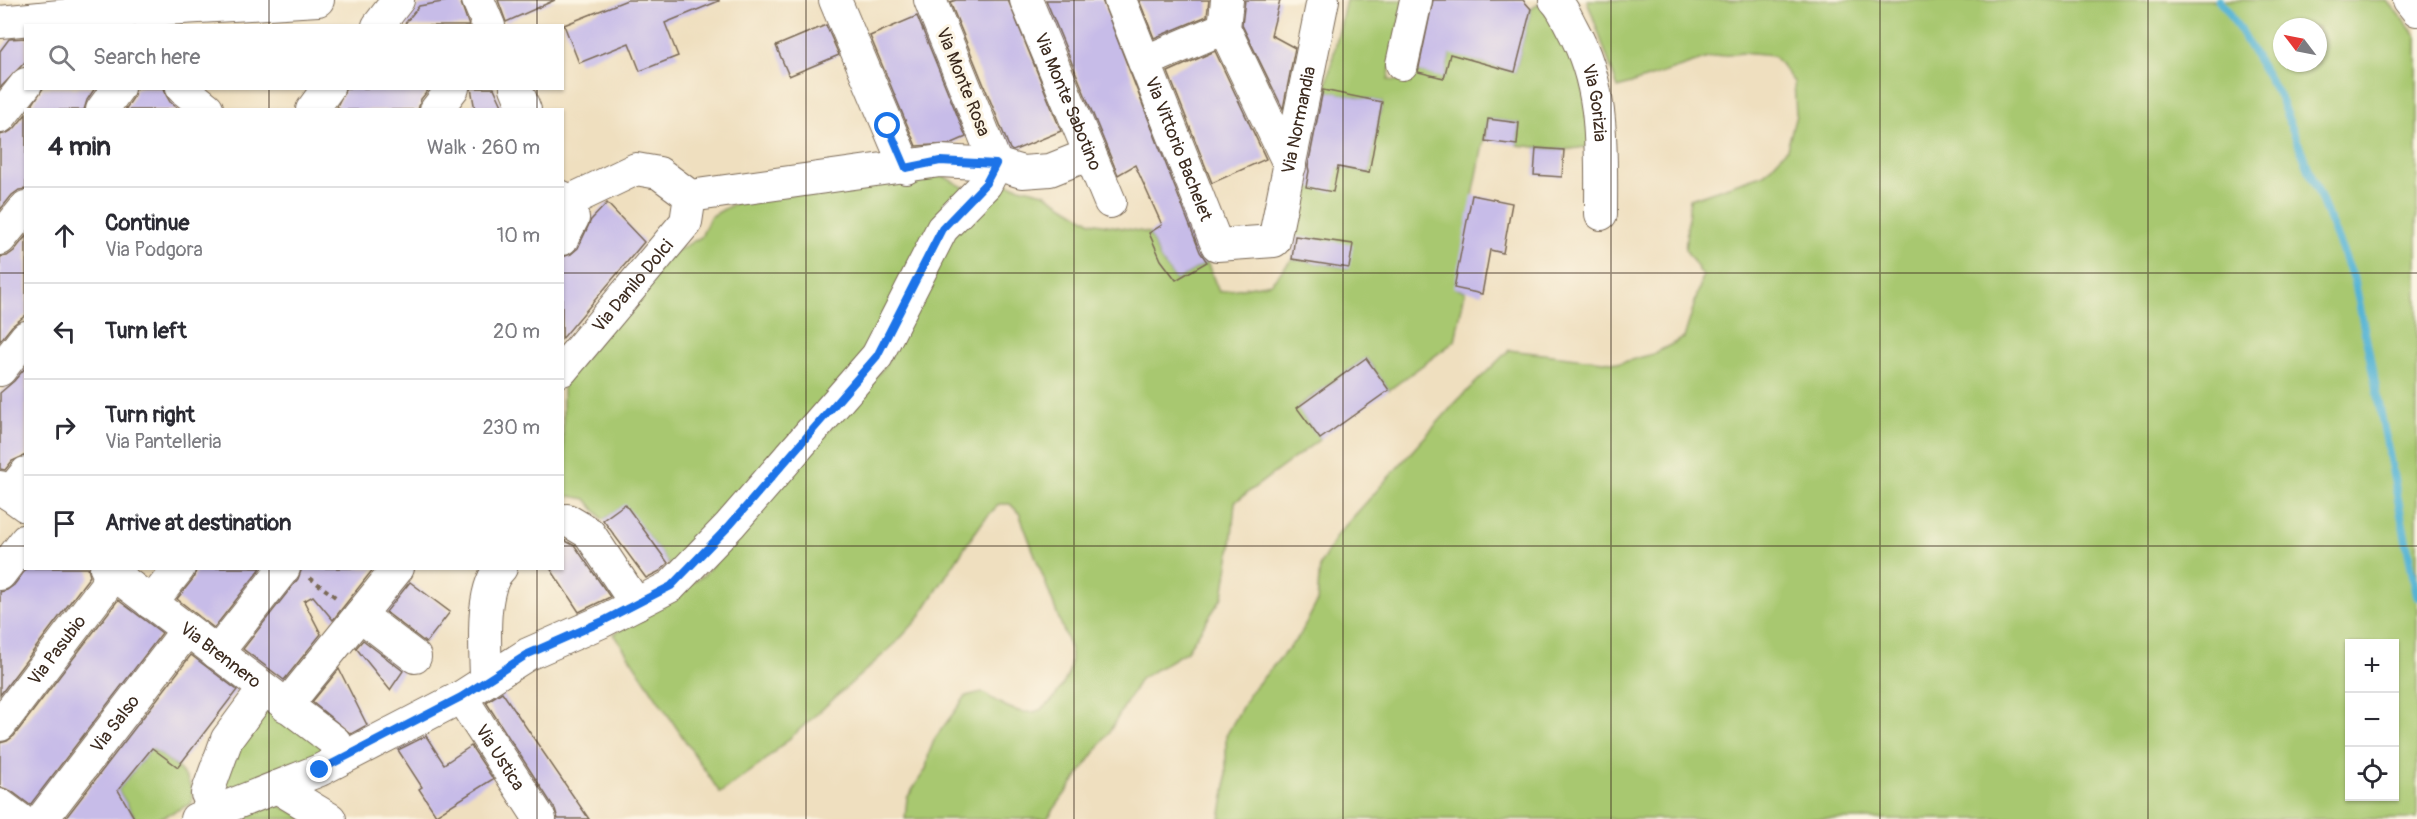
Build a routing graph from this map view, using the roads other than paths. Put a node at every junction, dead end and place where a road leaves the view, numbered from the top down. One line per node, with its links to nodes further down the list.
1 (290, 0): 2 (street); 14 (street)
2 (318, 0)
3 (398, 0): 18 (street)
4 (478, 0): 19 (street)
5 (835, 0): 37 (street)
6 (930, 0): 35 (street, Via Monte Rosa)
7 (1026, 0): 34 (street, Via Monte Sabotino)
8 (1120, 0): 20 (street, Via Vittorio Bachelet)
9 (1323, 0): 36 (street, Via Normandia)
10 (1416, 0): 21 (street)
11 (1556, 0): 42 (street, Via Gorizia)
12 (2409, 0): 13 (street)
13 (2417, 10)
14 (178, 11): 15 (street)
15 (81, 13): 17 (street)
16 (1225, 14): 20 (street); 36 (street)
17 (0, 22)
18 (380, 24)
19 (488, 24)
20 (1144, 62): 45 (street, Via Vittorio Bachelet)
21 (1402, 64)
22 (24, 87): 33 (street)
23 (117, 90): 28 (street)
24 (184, 90): 29 (street)
25 (327, 90): 30 (street)
26 (451, 90): 31 (street)
27 (517, 90): 32 (street)
28 (103, 108)
29 (205, 108)
30 (313, 108)
31 (438, 108)
32 (524, 108)
33 (0, 117)
34 (1090, 154): 35 (street); 40 (street, Via Monte Sabotino)
35 (996, 164): 37 (street); 56 (street)
36 (1290, 166): 45 (street, Via Normandia)
37 (906, 168): 38 (street)
38 (690, 196): 39 (street); 46 (street, Via Danilo Dolci)
39 (564, 200): 43 (street)
40 (1110, 202)
41 (24, 209): 44 (street)
42 (1601, 214)
43 (564, 235)
44 (0, 239)
45 (1274, 241)
46 (564, 368)
47 (564, 521): 56 (street)
48 (24, 543): 54 (street)
49 (177, 570): 55 (street)
50 (396, 570): 57 (street)
51 (499, 570): 61 (street)
52 (110, 572): 55 (street, Via Brennero); 63 (street, Via Pasubio)
53 (295, 572): 59 (street)
54 (0, 574)
55 (151, 603): 58 (street, Via Brennero)
56 (636, 604): 61 (street)
57 (360, 615): 60 (street); 62 (street)
58 (187, 630): 59 (street, Via Brennero); 69 (street, Via Salso)
59 (217, 653): 62 (street, Via Brennero)
60 (415, 657)
61 (473, 689): 65 (street); 71 (street, Via Ustica)
62 (275, 697): 64 (street, Via Brennero); 67 (street)
63 (0, 725)
64 (335, 742)
65 (277, 787): 67 (street); 70 (street)
66 (0, 805): 68 (street)
67 (206, 815)
68 (19, 819)
69 (42, 819)
70 (330, 819)
71 (540, 819)

